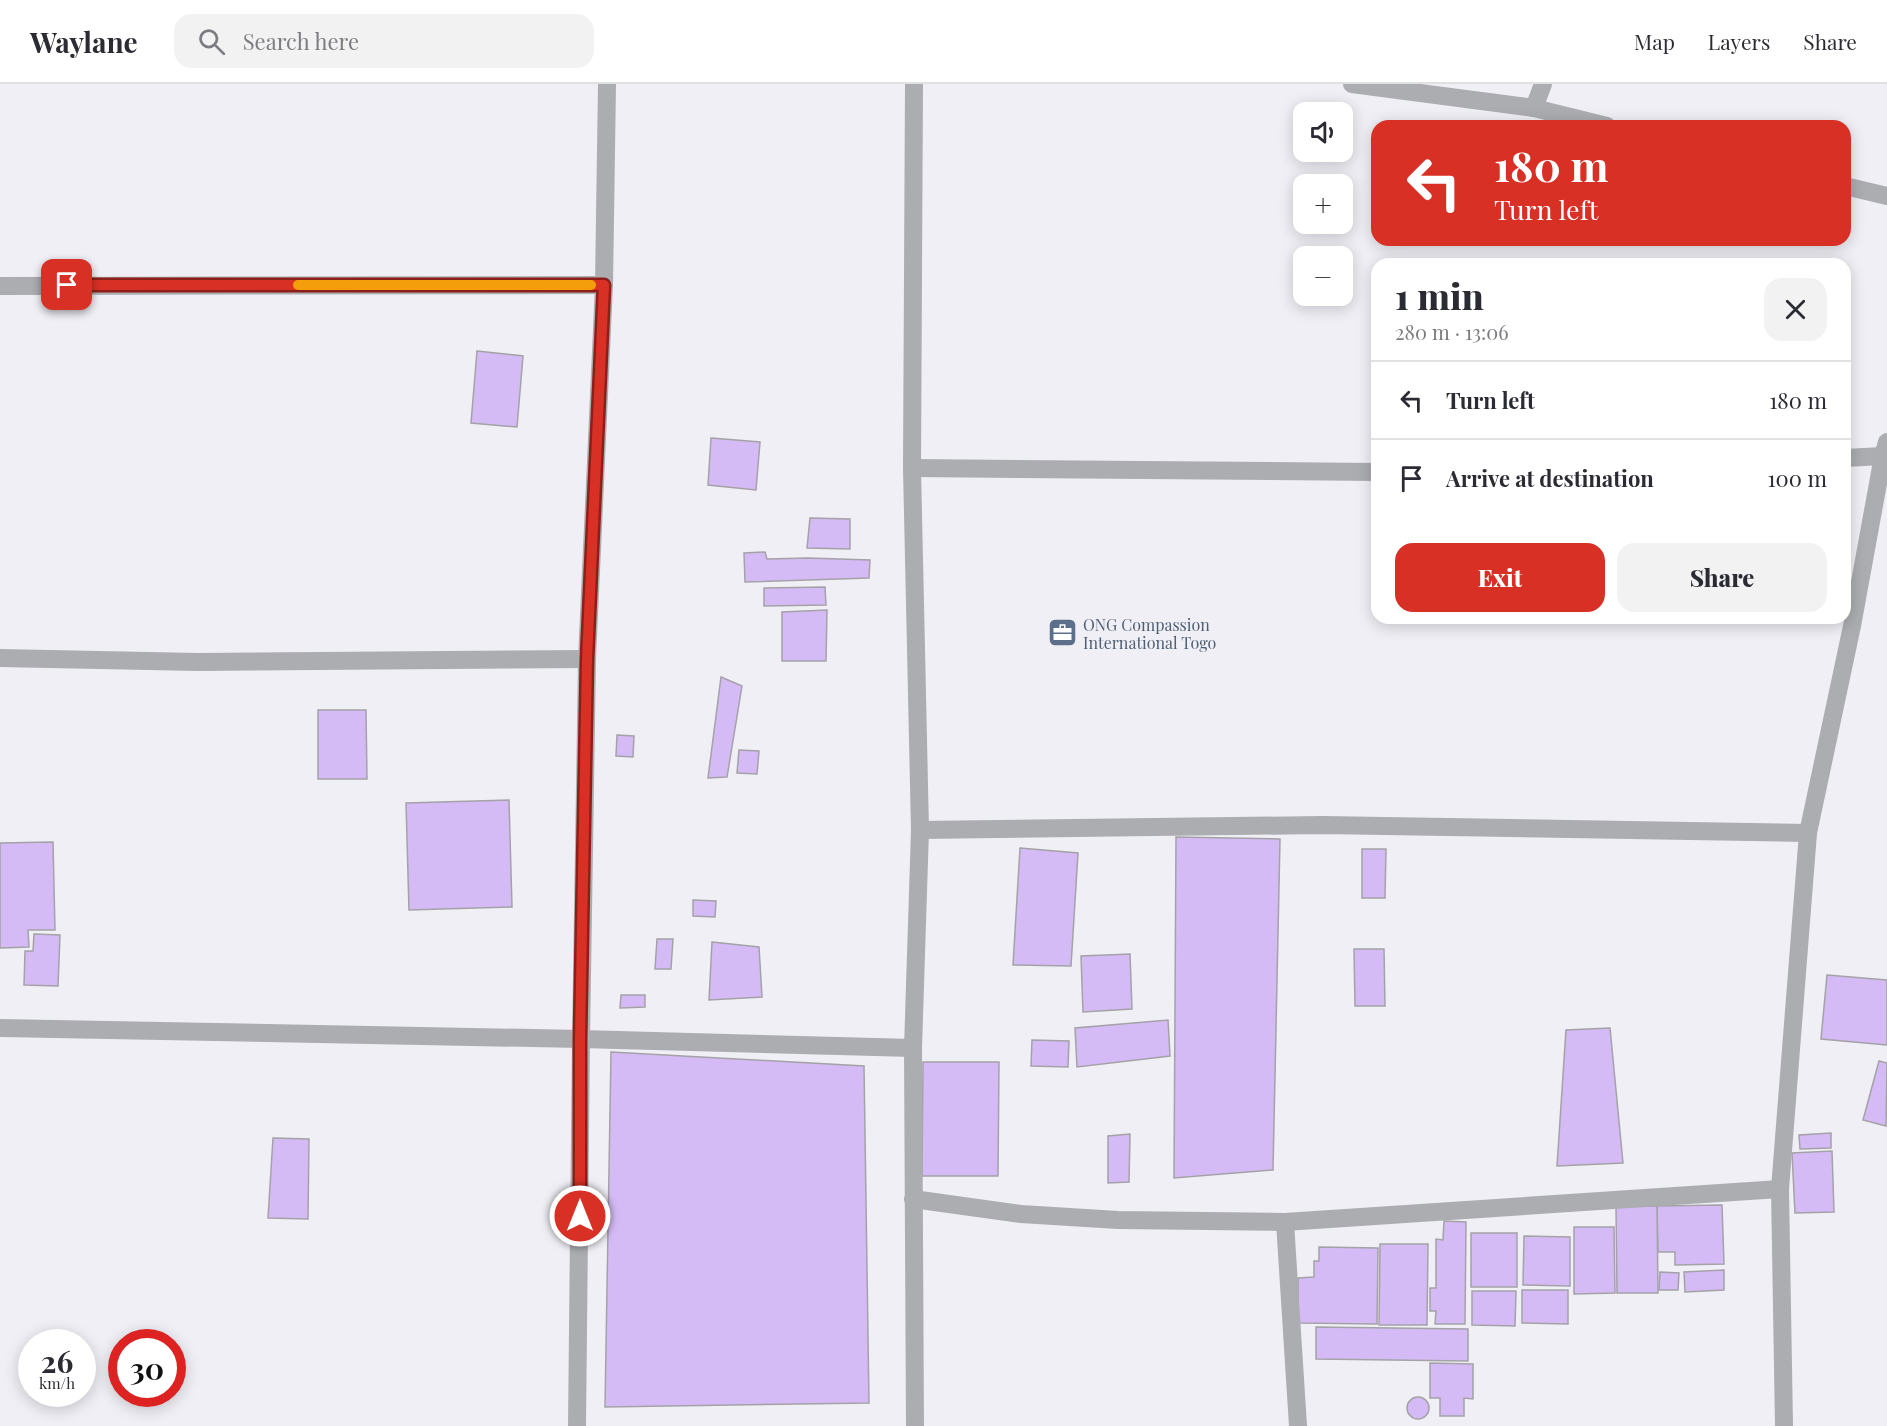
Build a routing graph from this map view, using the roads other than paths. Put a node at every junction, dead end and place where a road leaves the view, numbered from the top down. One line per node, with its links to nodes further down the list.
1 (608, 84): 9 (street)
2 (914, 84): 13 (street)
3 (1352, 84): 5 (street)
4 (1543, 84): 5 (street)
5 (1534, 108): 6 (street)
6 (1583, 120)
7 (1851, 187): 8 (street)
8 (1887, 196)
9 (604, 285): 10 (street); 16 (street)
10 (0, 286)
11 (1885, 449): 12 (street); 18 (street)
12 (1851, 457)
13 (912, 468): 14 (street); 17 (street)
14 (1371, 472)
15 (0, 658): 16 (street)
16 (587, 659): 20 (street)
17 (920, 830): 18 (street); 21 (street)
18 (1808, 833): 22 (street)
19 (0, 1028): 20 (street)
20 (580, 1039): 21 (street); 25 (street)
21 (913, 1048): 23 (street)
22 (1780, 1189): 24 (street); 28 (street)
23 (913, 1199): 24 (street); 26 (street)
24 (1285, 1222): 27 (street)
25 (577, 1426)
26 (915, 1426)
27 (1298, 1426)
28 (1784, 1426)

